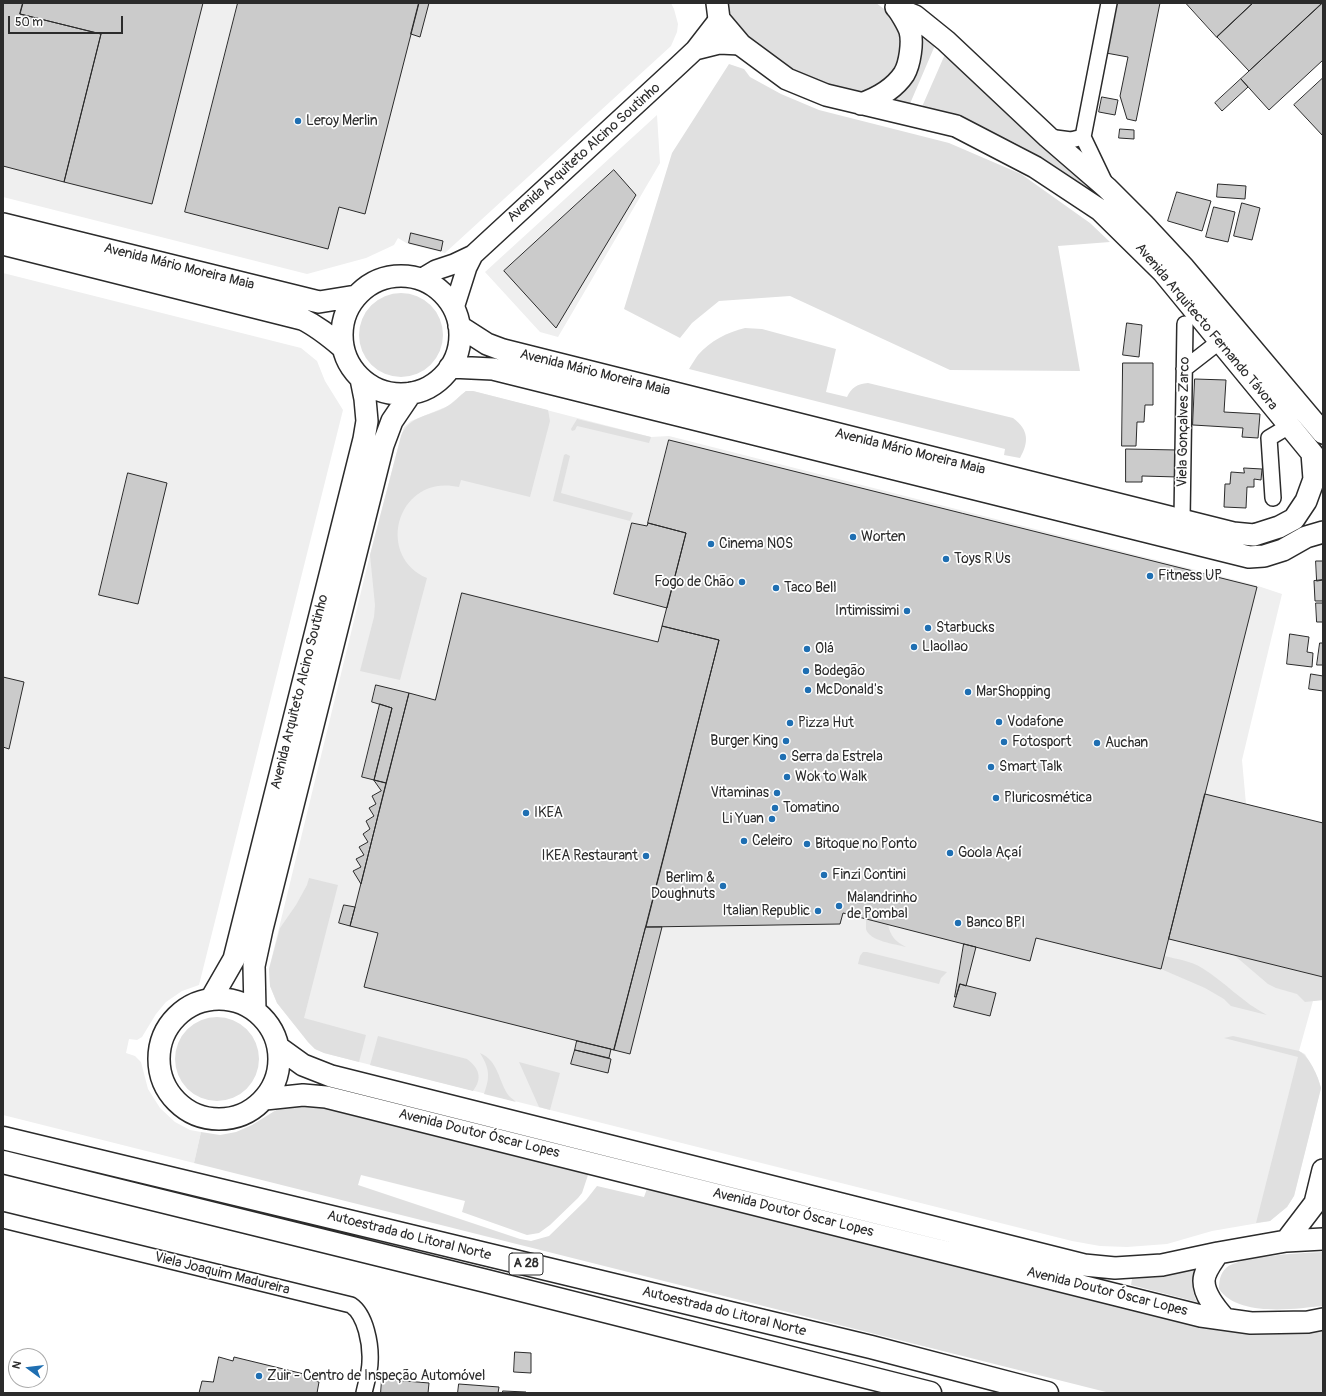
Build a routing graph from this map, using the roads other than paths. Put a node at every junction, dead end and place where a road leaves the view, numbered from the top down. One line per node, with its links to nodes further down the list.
1 (1109, 3): 8 (street)
2 (895, 6): 6 (main road, Avenida Arquitecto Fernando Távora); 7 (main road, Avenida Arquitecto Fernando Távora)
3 (714, 9): 4 (main road, Avenida Arquitecto Fernando Távora); 5 (street, Avenida Arquiteto Alcino Soutinho)
4 (741, 45): 5 (street, Avenida Arquiteto Alcino Soutinho); 6 (main road, Avenida Arquitecto Fernando Távora)
5 (695, 50): 12 (street, Avenida Arquiteto Alcino Soutinho)
6 (861, 104): 17 (main road, Avenida Arquitecto Fernando Távora)
7 (1048, 137): 8 (street); 9 (main road, Avenida Arquitecto Fernando Távora)
8 (1084, 137): 9 (street)
9 (1107, 188): 24 (main road, Avenida Arquitecto Fernando Távora)
10 (3, 224): 14 (main road, Avenida Mário Moreira Maia)
11 (3, 244): 18 (main road, Avenida Mário Moreira Maia)
12 (473, 255): 13 (street, Avenida Arquiteto Alcino Soutinho); 15 (street, Avenida Arquiteto Alcino Soutinho)
13 (421, 279): 14 (main road); 15 (main road)
14 (356, 296): 18 (main road)
15 (457, 317): 19 (main road); 27 (main road, Avenida Mário Moreira Maia)
16 (1185, 324): 20 (street, Viela Gonçalves Zarco)
17 (1220, 342): 20 (street); 23 (main road, Avenida Arquitecto Fernando Távora)
18 (342, 347): 21 (main road)
19 (450, 367): 22 (main road); 28 (main road, Avenida Mário Moreira Maia)
20 (1184, 369): 27 (street, Viela Gonçalves Zarco)
21 (361, 379): 22 (main road); 29 (main road, Avenida Arquiteto Alcino Soutinho)
22 (411, 393): 30 (main road, Avenida Arquiteto Alcino Soutinho)
23 (1289, 426): 25 (main road, Avenida Arquitecto Fernando Távora); 26 (street)
24 (1323, 433)
25 (1317, 459): 27 (main road, Avenida Mário Moreira Maia)
26 (1273, 498)
27 (1182, 520)
28 (1323, 532)
29 (211, 999): 30 (main road); 32 (main road)
30 (254, 1010): 31 (main road)
31 (278, 1047): 32 (main road); 39 (main road, Avenida Doutor Óscar Lopes)
32 (264, 1099): 40 (main road, Avenida Doutor Óscar Lopes)
33 (3, 1138): 44 (highway, Autoestrada do Litoral Norte / A 28)
34 (3, 1162): 43 (highway, Autoestrada do Litoral Norte / A 28)
35 (1323, 1170): 38 (main road)
36 (3, 1220): 42 (street, Viela Joaquim Madureira)
37 (1323, 1240): 38 (main road, Avenida Doutor Óscar Lopes)
38 (1286, 1241): 39 (main road, Avenida Doutor Óscar Lopes)
39 (1218, 1253): 40 (main road)
40 (1225, 1319): 41 (main road, Avenida Doutor Óscar Lopes)
41 (1323, 1320)
42 (364, 1393)
43 (930, 1393)
44 (1047, 1393)

